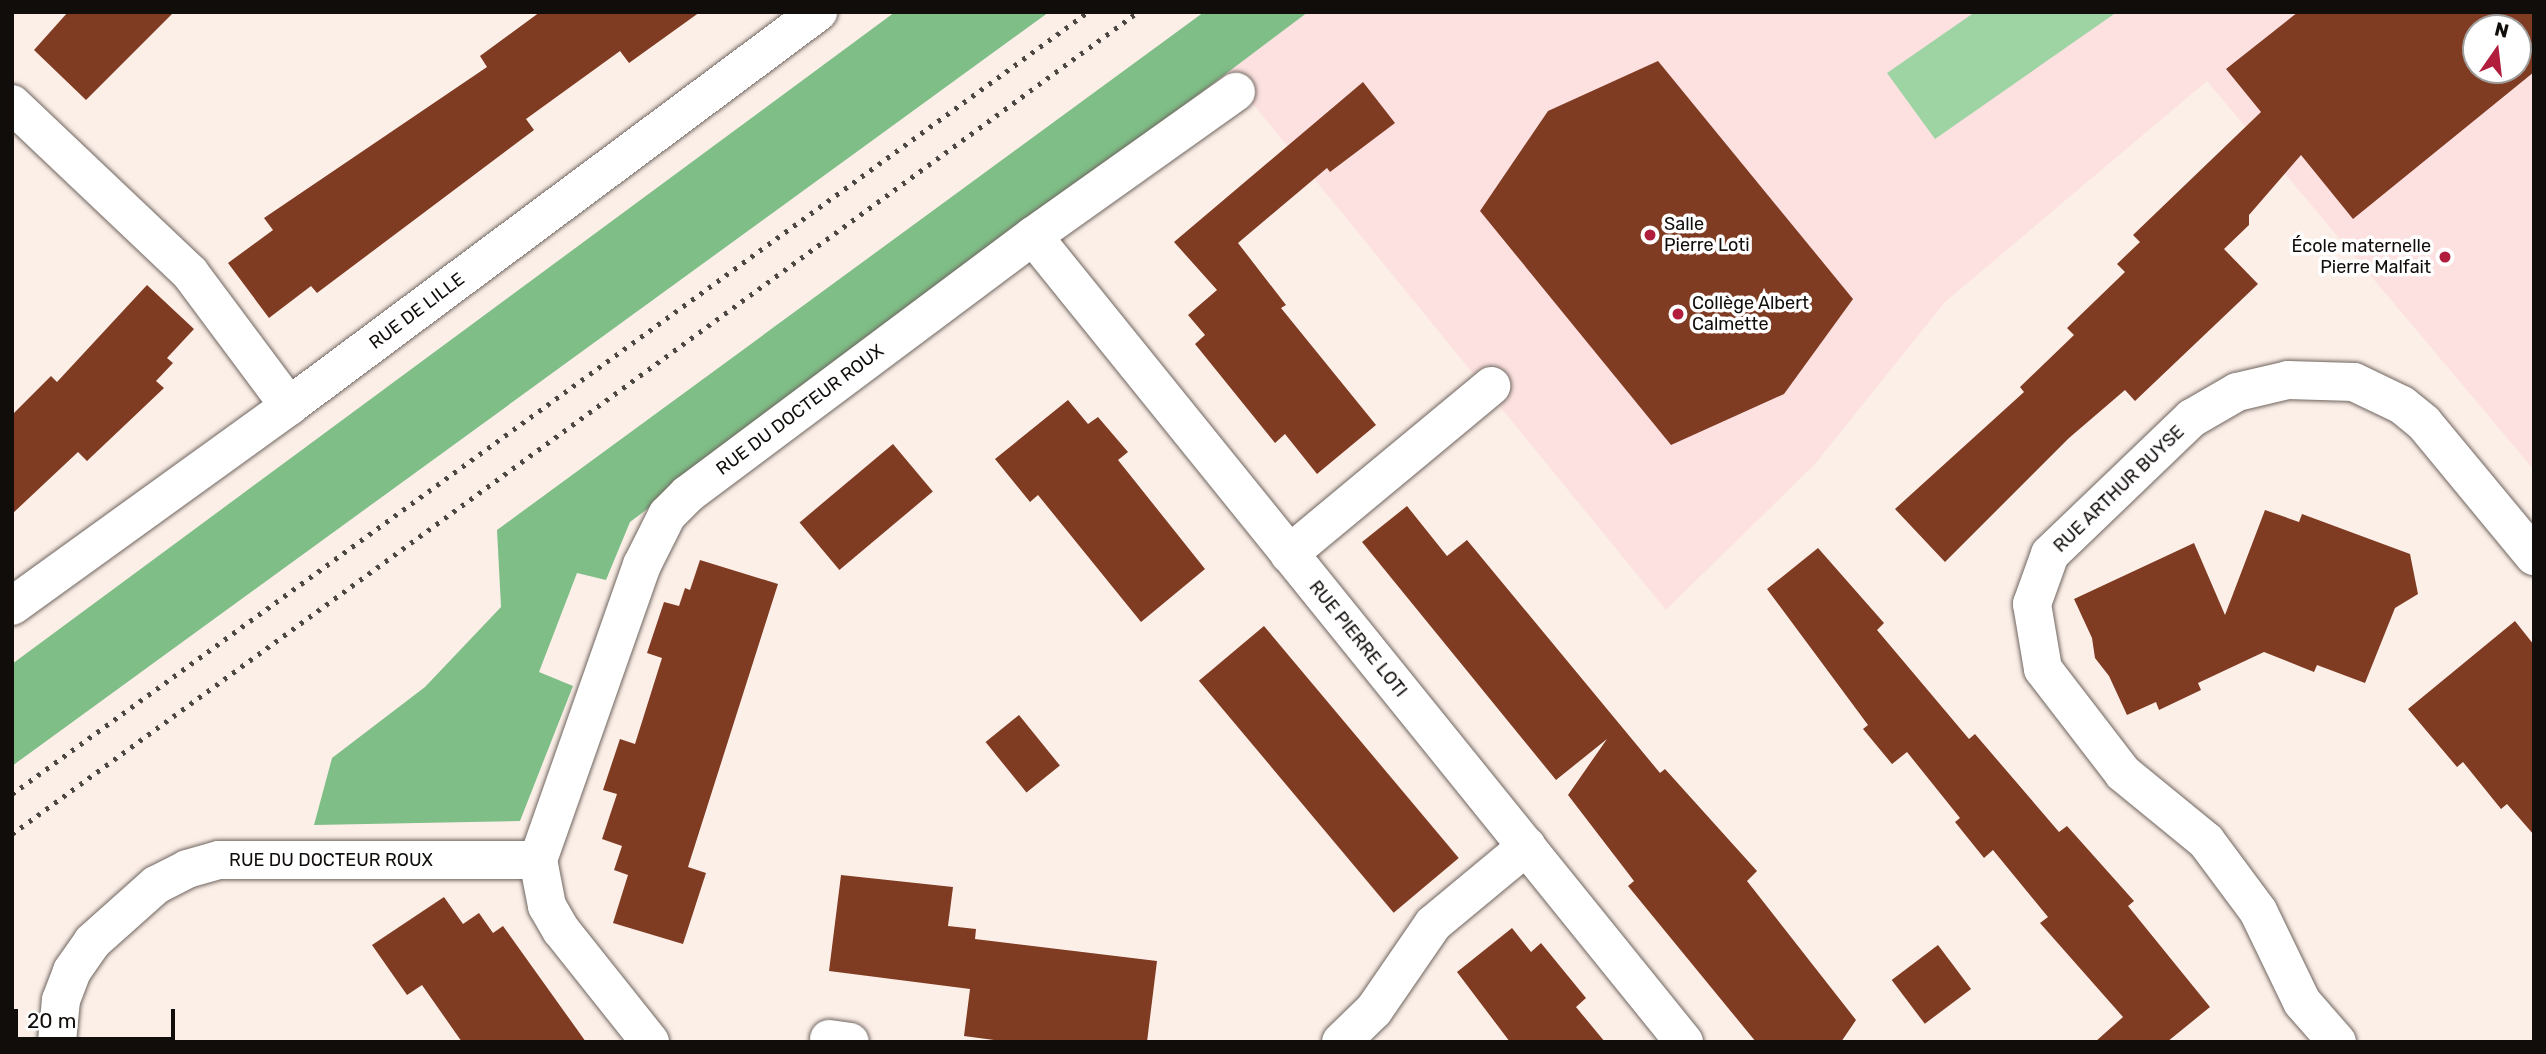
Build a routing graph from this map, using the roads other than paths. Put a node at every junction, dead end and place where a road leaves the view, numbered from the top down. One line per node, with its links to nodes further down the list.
1 (818, 12): 6 (street, RUE DE LILLE)
2 (1236, 92): 4 (street, RUE DU DOCTEUR ROUX)
3 (12, 104): 6 (street)
4 (1033, 236): 7 (street, RUE PIERRE LOTI); 11 (street, RUE DU DOCTEUR ROUX)
5 (1491, 387): 7 (street)
6 (289, 406): 9 (street, RUE DE LILLE)
7 (1289, 554): 10 (street, RUE PIERRE LOTI)
8 (2534, 556): 16 (street, RUE ARTHUR BUYSE)
9 (12, 606)
10 (1527, 846): 14 (street); 15 (street, RUE PIERRE LOTI)
11 (538, 860): 12 (street, RUE DU DOCTEUR ROUX); 13 (street, RUE DU DOCTEUR ROUX)
12 (57, 1042)
13 (650, 1042)
14 (1341, 1042)
15 (1684, 1042)
16 (2337, 1042)

